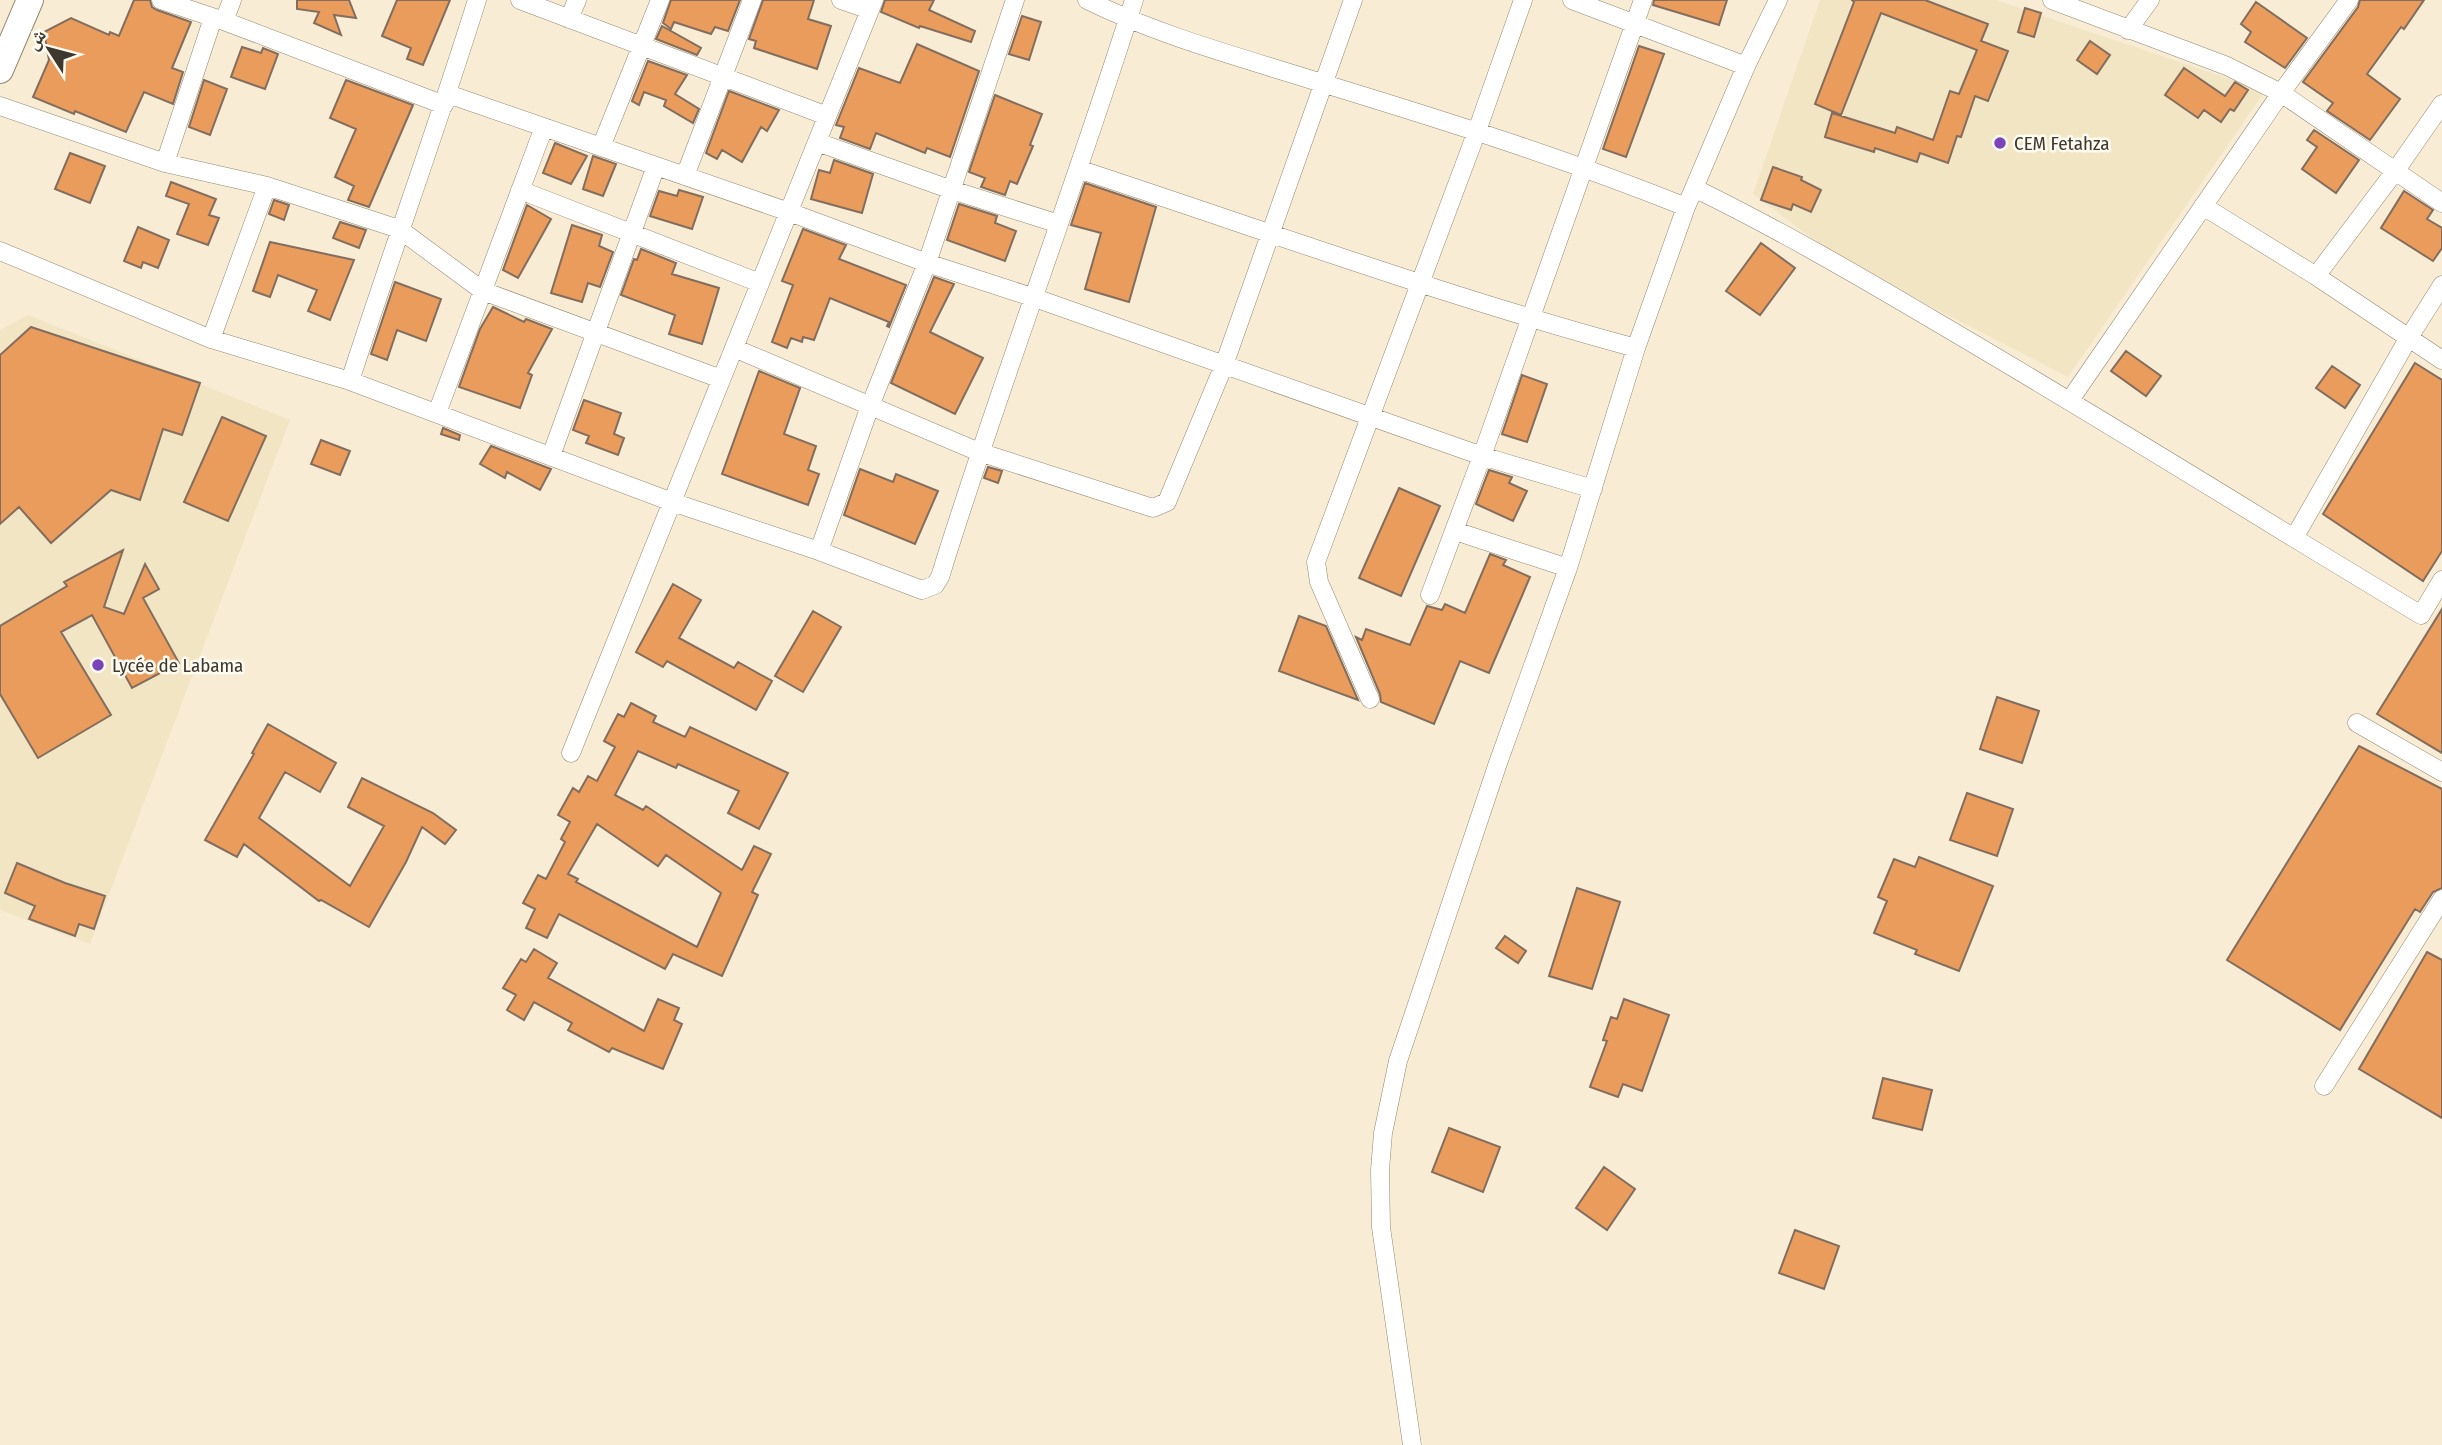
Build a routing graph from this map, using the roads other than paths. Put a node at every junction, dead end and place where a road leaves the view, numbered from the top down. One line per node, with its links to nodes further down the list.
1 (30, 0): 28 (street)
2 (160, 0): 23 (street)
3 (232, 0): 23 (street)
4 (477, 0): 33 (street)
5 (520, 0): 22 (street)
6 (577, 0): 22 (street)
7 (660, 0): 27 (street)
8 (752, 0): 30 (street)
9 (841, 0): 21 (street)
10 (1015, 0): 50 (street)
11 (1087, 0): 24 (street)
12 (1134, 0): 24 (street)
13 (1353, 0): 31 (street)
14 (1523, 0): 38 (street)
15 (1572, 0): 25 (street)
16 (1643, 0): 25 (street)
17 (1778, 0): 29 (street)
18 (2052, 0): 26 (street)
19 (2150, 0): 26 (street)
20 (2349, 0): 32 (street)
21 (872, 5): 36 (street)
22 (569, 19): 27 (street)
23 (218, 20): 33 (street); 41 (street)
24 (1128, 20): 31 (street); 43 (street)
25 (1635, 23): 29 (street); 44 (street)
26 (2128, 30): 32 (street)
27 (642, 46): 30 (street); 40 (street)
28 (2, 58)
29 (1746, 66): 48 (street)
30 (723, 77): 36 (street); 46 (street)
31 (1324, 83): 38 (street); 57 (street)
32 (2281, 93): 45 (street); 52 (street)
33 (446, 100): 37 (street); 56 (street)
34 (2442, 104): 45 (street)
35 (0, 106): 41 (street)
36 (827, 116): 39 (street)
37 (544, 127): 40 (street); 49 (street)
38 (1477, 131): 44 (street); 63 (street)
39 (817, 142): 50 (street); 54 (street)
40 (601, 147): 42 (street)
41 (165, 163): 47 (street)
42 (656, 166): 46 (street); 58 (street)
43 (1078, 169): 55 (street); 57 (street)
44 (1584, 169): 53 (street); 67 (street)
45 (2396, 170): 51 (street); 61 (street)
46 (685, 176): 54 (street)
47 (267, 186): 56 (street); 69 (street)
48 (1694, 188): 53 (street); 77 (street)
49 (520, 190): 58 (street); 65 (street)
50 (951, 190): 55 (street); 60 (street)
51 (2442, 203)
52 (2203, 206): 61 (street); 77 (street)
53 (1686, 207): 72 (street)
54 (789, 212): 60 (street); 62 (street)
55 (1059, 224): 66 (street)
56 (400, 229): 65 (street); 76 (street)
57 (1271, 232): 63 (street); 74 (street)
58 (633, 234): 62 (street); 68 (street)
59 (0, 251): 69 (street)
60 (927, 262): 66 (street); 78 (street)
61 (2316, 276): 70 (street)
62 (760, 283): 71 (street)
63 (1420, 284): 67 (street); 80 (street)
64 (2442, 285): 70 (street)
65 (483, 291): 68 (street); 79 (street)
66 (1035, 298): 74 (street); 81 (street)
67 (1530, 319): 72 (street); 83 (street)
68 (596, 333): 75 (street); 82 (street)
69 (211, 338): 76 (street)
70 (2408, 339): 73 (street); 87 (street)
71 (734, 348): 75 (street); 78 (street)
72 (1636, 348): 84 (street)
73 (2442, 360)
74 (1224, 365): 80 (street); 81 (street)
75 (721, 379): 85 (street)
76 (350, 381): 79 (street)
77 (2070, 400): 87 (street)
78 (870, 406): 81 (street); 88 (street)
79 (437, 413): 82 (street)
80 (1371, 417): 83 (street); 93 (street)
81 (979, 452): 88 (street)
82 (551, 456): 85 (street)
83 (1482, 456): 84 (street); 86 (street)
84 (1593, 489): 89 (street)
85 (672, 502): 88 (street); 95 (street)
86 (1455, 531): 89 (street); 91 (street)
87 (2294, 538): 92 (street)
88 (819, 551)
89 (1569, 568): 99 (street)
90 (2442, 580): 92 (street)
91 (1430, 595)
92 (2436, 602)
93 (1370, 699)
94 (2357, 723): 96 (street)
95 (571, 753)
96 (2442, 772)
97 (2442, 899): 98 (street)
98 (2324, 1086)
99 (1412, 1445)

